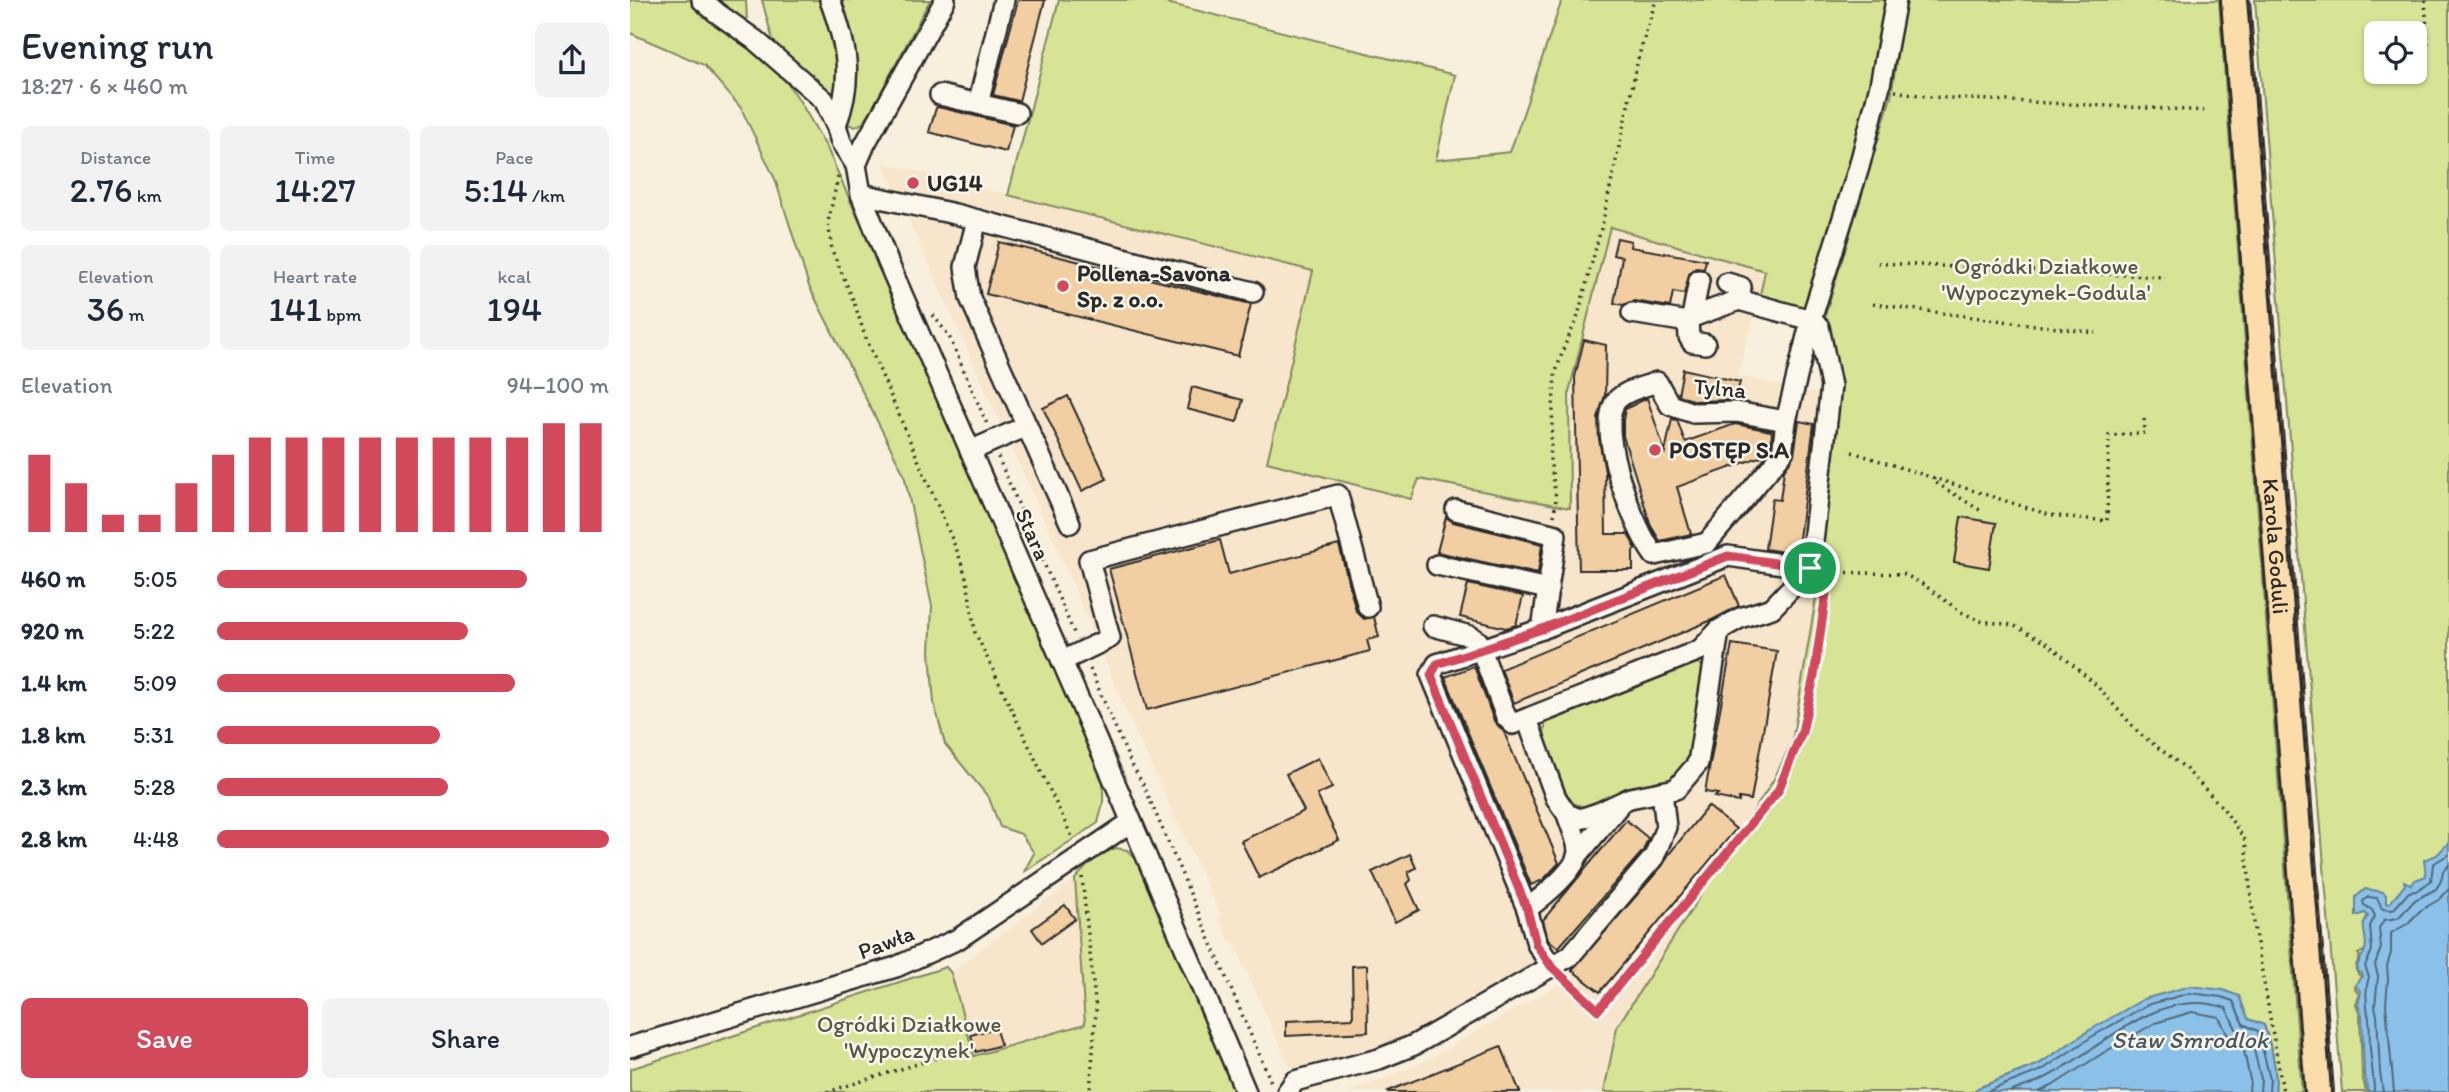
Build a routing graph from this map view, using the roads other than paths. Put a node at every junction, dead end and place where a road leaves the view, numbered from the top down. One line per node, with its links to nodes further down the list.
1 (702, 0): 10 (street, Stara)
2 (830, 0): 10 (street)
3 (945, 0): 11 (street)
4 (1004, 0): 8 (street)
5 (1896, 0): 20 (street, Tylna)
6 (2234, 0): 47 (main road, Karola Goduli)
7 (940, 94): 8 (street)
8 (978, 104): 9 (street)
9 (1017, 113)
10 (836, 125): 11 (street, Stara)
11 (856, 165): 12 (street, Stara)
12 (861, 194): 13 (street); 24 (street, Stara)
13 (977, 220): 16 (street); 23 (street)
14 (1699, 280): 19 (street)
15 (1727, 283): 17 (street)
16 (1253, 292)
17 (1739, 300): 19 (street); 20 (street)
18 (1632, 313): 19 (street)
19 (1690, 319): 21 (street)
20 (1811, 320): 22 (street, Tylna); 28 (street)
21 (1705, 344)
22 (1786, 421): 22 (street, Tylna)
23 (1027, 426): 24 (street); 26 (street)
24 (970, 451): 35 (street, Stara)
25 (1456, 510): 29 (street)
26 (1070, 523)
27 (1437, 565): 29 (street)
28 (1810, 568): 32 (street); 33 (street)
29 (1548, 590): 32 (street)
30 (1368, 607): 35 (street)
31 (1433, 626): 34 (street)
32 (1542, 629): 34 (street)
33 (1719, 630): 36 (street); 37 (street)
34 (1482, 648): 36 (street); 42 (street)
35 (1062, 661): 40 (street, Stara)
36 (1528, 719): 39 (street)
37 (1662, 792): 38 (street); 43 (street)
38 (1624, 801): 39 (street); 41 (street)
39 (1567, 814): 41 (street)
40 (1131, 822): 44 (street, Pawła); 45 (street, Stara)
41 (1577, 856): 42 (street)
42 (1527, 909): 43 (street)
43 (1551, 966): 46 (street)
44 (630, 1047)
45 (1245, 1092)
46 (1287, 1092)
47 (2318, 1092)

